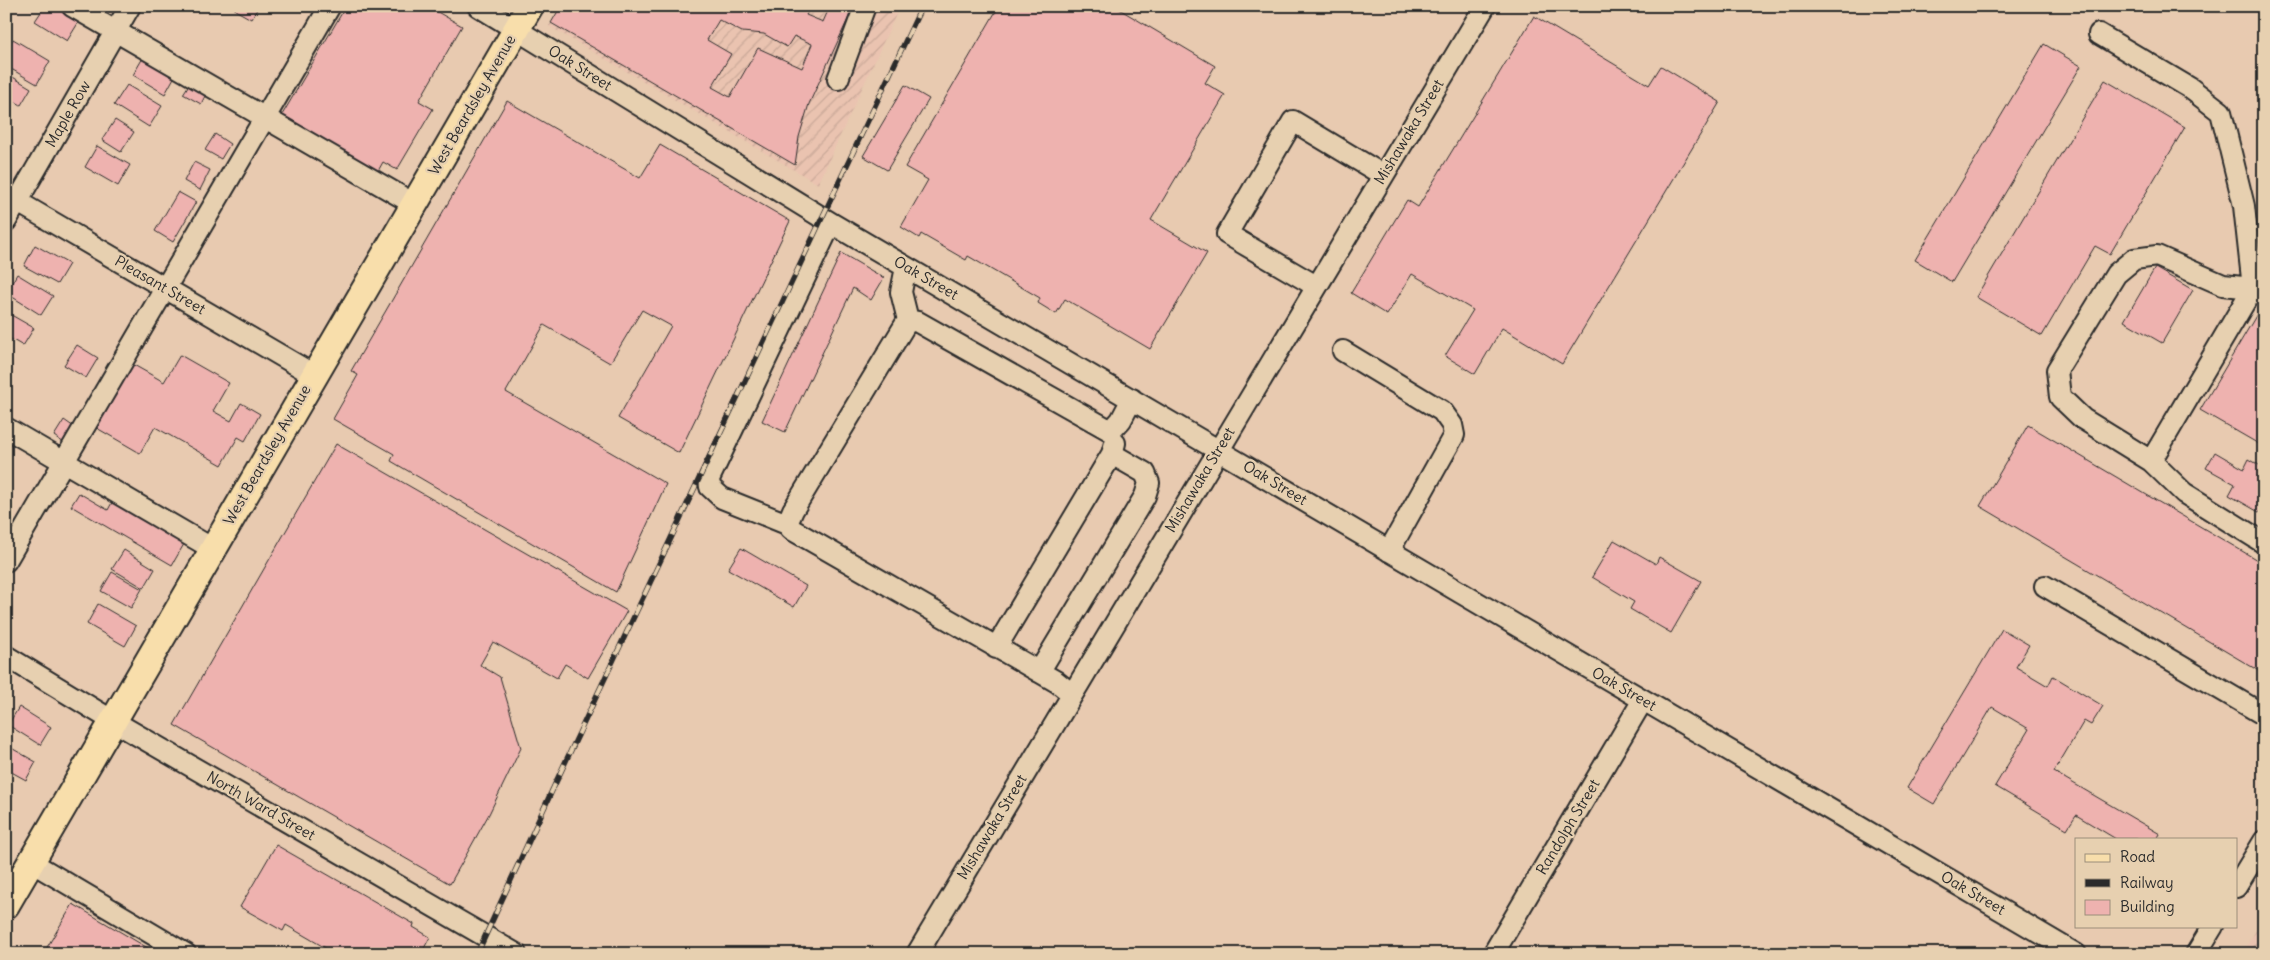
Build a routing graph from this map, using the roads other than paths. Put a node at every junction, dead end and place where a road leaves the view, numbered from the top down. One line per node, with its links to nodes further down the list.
1 (72, 6): 9 (street)
2 (130, 6): 9 (street, Maple Row)
3 (330, 6): 12 (street)
4 (478, 6): 8 (street, Oak Street)
5 (530, 6): 8 (main road, West Beardsley Avenue)
6 (865, 6): 11 (street)
7 (1485, 6): 13 (street, Mishawaka Street)
8 (516, 29): 15 (main road, West Beardsley Avenue); 17 (street, Oak Street)
9 (116, 31): 12 (street); 14 (street, Maple Row)
10 (2099, 34): 21 (street)
11 (838, 79)
12 (265, 118): 15 (street); 20 (street)
13 (1383, 176): 19 (street, Mishawaka Street); 19 (street)
14 (12, 198): 16 (street, Maple Row); 20 (street, Pleasant Street)
15 (414, 204): 24 (main road, West Beardsley Avenue)
16 (6, 222)
17 (831, 223): 18 (street, Oak Street); 32 (street)
18 (906, 267): 22 (street); 25 (street, Oak Street)
19 (1316, 286): 28 (street, Mishawaka Street)
20 (166, 288): 24 (street, Pleasant Street); 31 (street)
21 (2258, 291): 30 (street); 30 (street)
22 (908, 320): 27 (street); 32 (street)
23 (1343, 350): 35 (street)
24 (314, 375): 34 (main road, West Beardsley Avenue)
25 (1132, 399): 27 (street); 28 (street, Oak Street)
26 (6, 428): 31 (street)
27 (1111, 431): 29 (street)
28 (1218, 449): 35 (street, Oak Street); 41 (street, Mishawaka Street)
29 (1112, 454): 38 (street); 40 (street)
30 (2151, 461): 33 (street)
31 (64, 462): 34 (street); 36 (street)
32 (787, 524): 38 (street)
33 (2264, 543)
34 (213, 549): 44 (main road, West Beardsley Avenue)
35 (1389, 550): 42 (street, Oak Street)
36 (6, 561)
37 (2045, 586): 43 (street)
38 (996, 648): 40 (street)
39 (6, 656): 44 (street, North Ward Street)
40 (1039, 672): 41 (street)
41 (1072, 694): 52 (street, Mishawaka Street)
42 (1643, 700): 53 (street, Randolph Street); 54 (street, Oak Street)
43 (2264, 715)
44 (113, 721): 46 (main road, West Beardsley Avenue); 51 (street, North Ward Street)
45 (2264, 841): 47 (street)
46 (31, 862): 48 (main road, West Beardsley Avenue); 50 (street)
47 (2238, 884)
48 (6, 905)
49 (2212, 928): 55 (street)
50 (186, 954)
51 (516, 954)
52 (917, 954)
53 (1493, 954)
54 (2076, 954)
55 (2196, 954)

